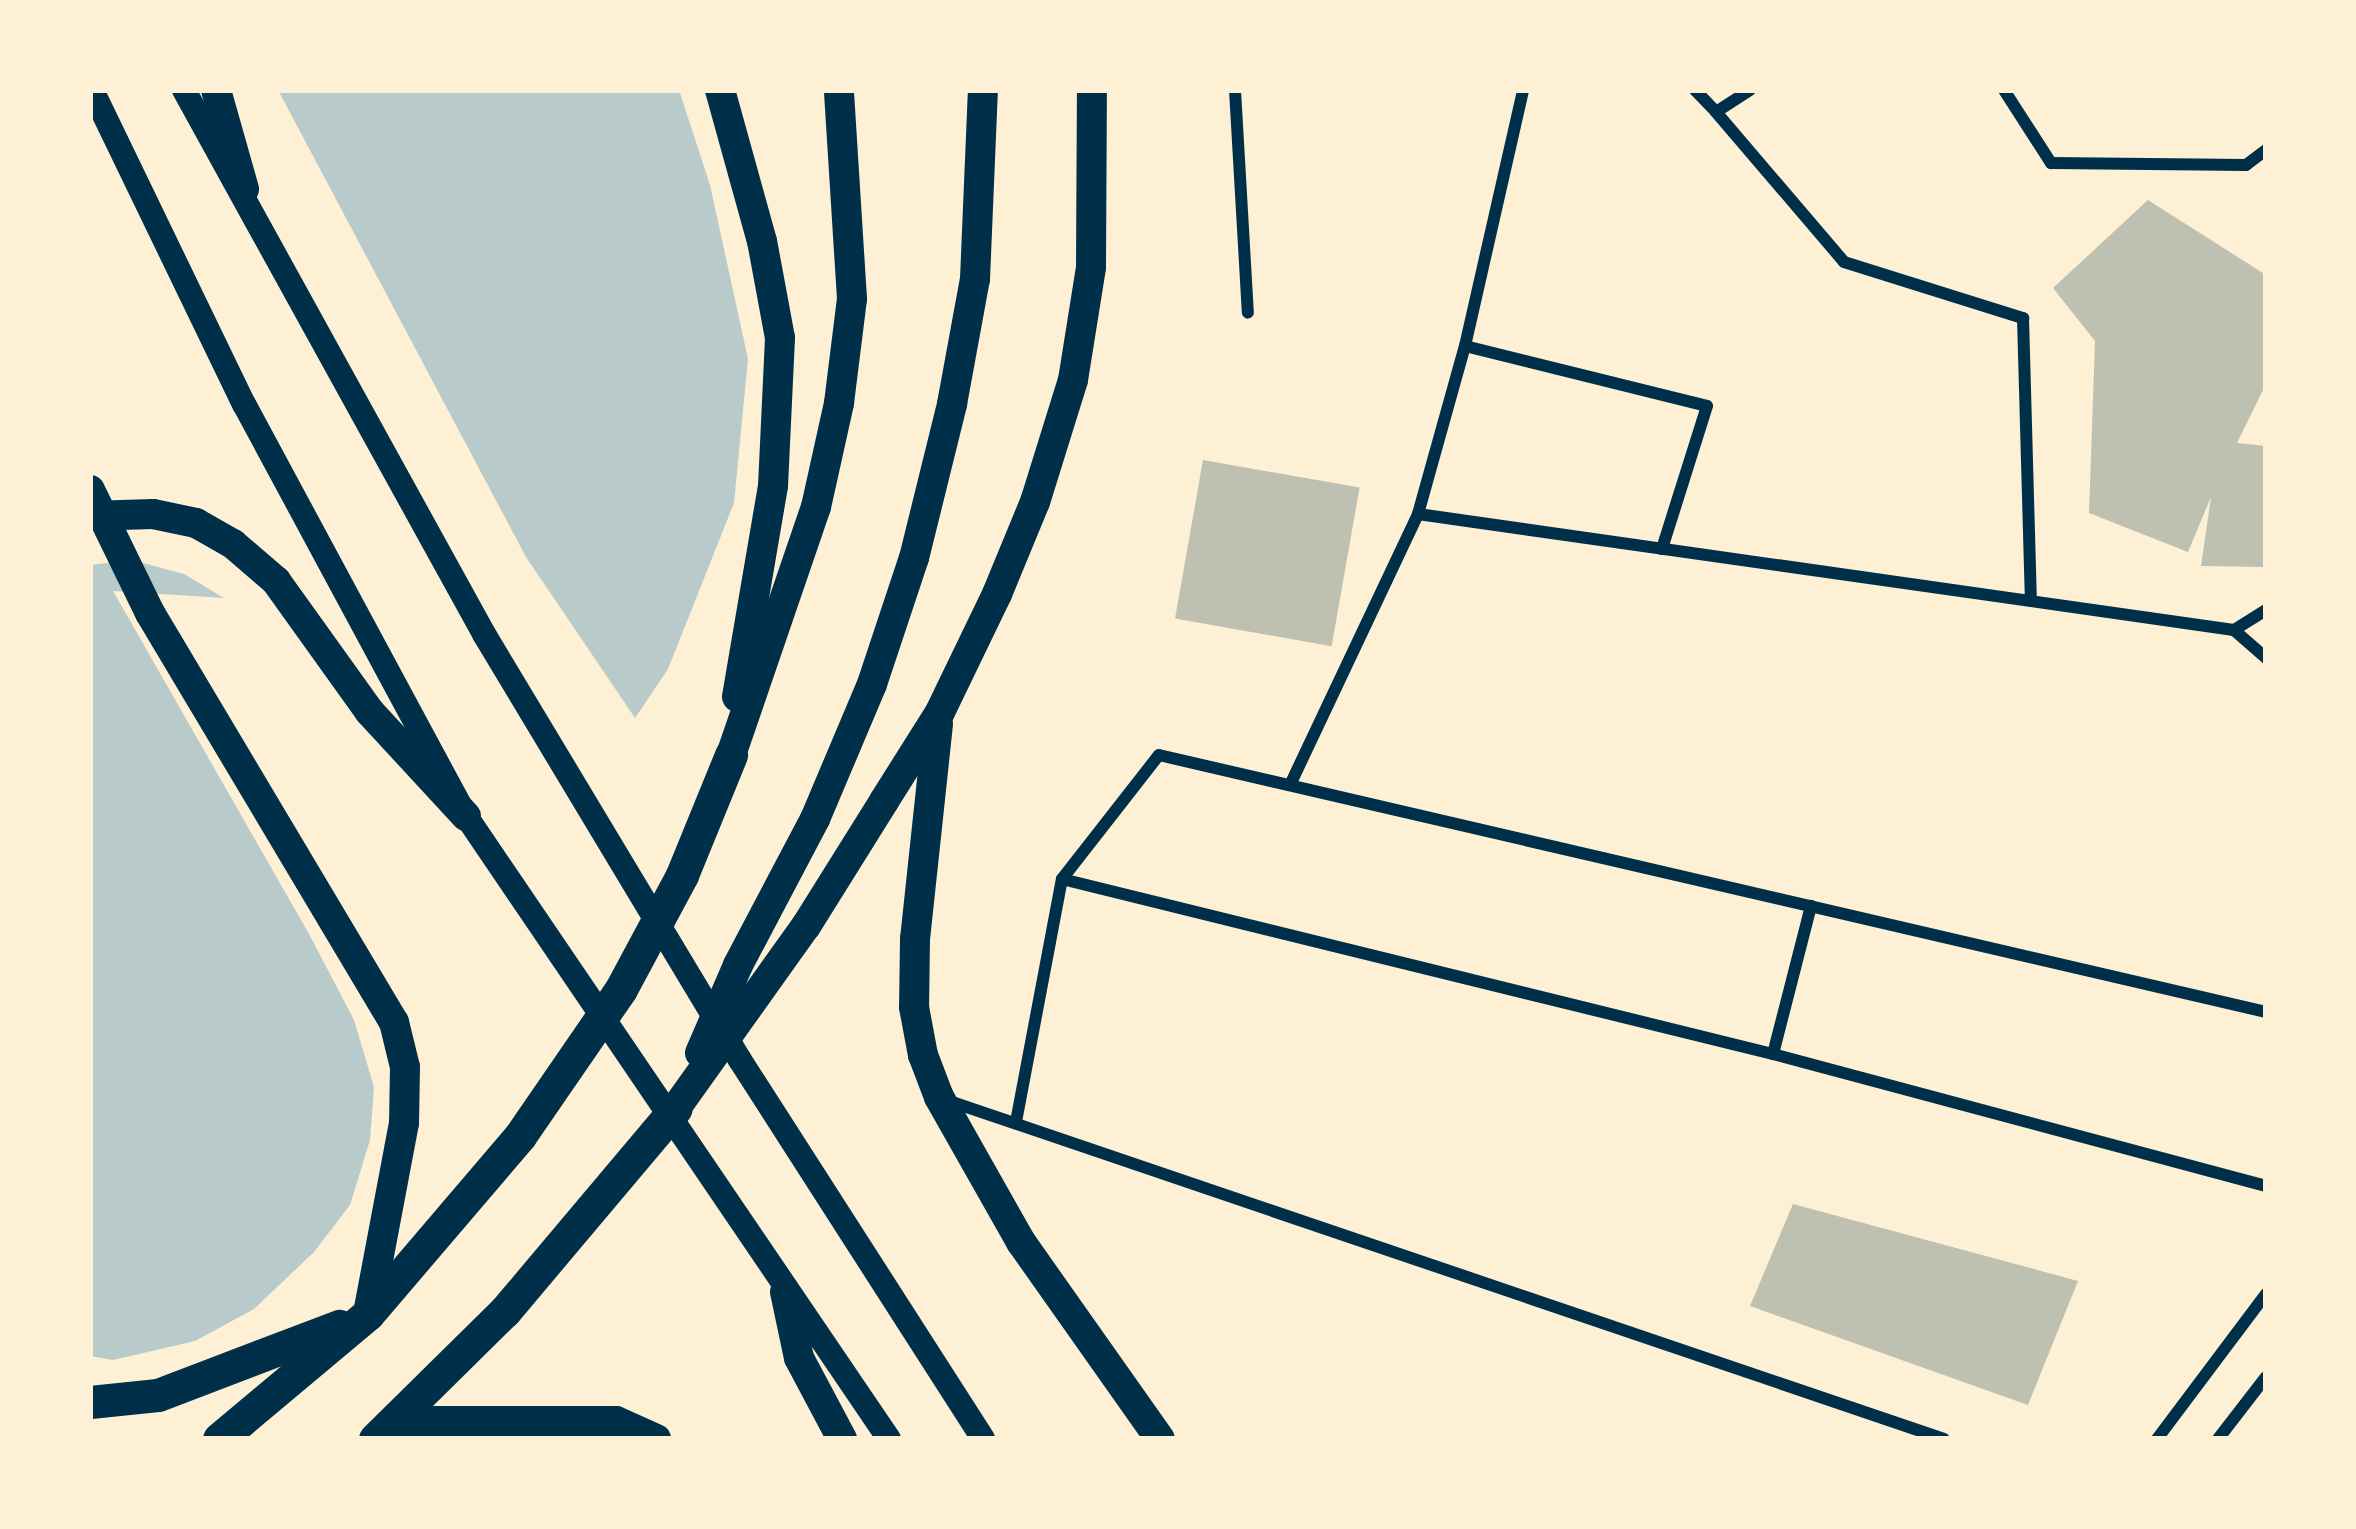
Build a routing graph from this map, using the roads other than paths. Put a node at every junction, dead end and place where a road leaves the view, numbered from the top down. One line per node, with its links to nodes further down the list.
1 (92, 90): 29 (main road)
2 (184, 90): 15 (main road)
3 (216, 90): 15 (main road)
4 (720, 90): 27 (main road)
5 (839, 90): 27 (main road)
6 (983, 90): 35 (main road)
7 (1093, 90): 26 (main road)
8 (1235, 90): 16 (street)
9 (1523, 90): 17 (street)
10 (1695, 90): 13 (street)
11 (1750, 90): 13 (street)
12 (2004, 90): 14 (street)
13 (1716, 112): 22 (street)
14 (2266, 150)
15 (244, 189): 48 (main road)
16 (1248, 314)
17 (1465, 346): 19 (street); 21 (street)
18 (90, 490): 40 (main road)
19 (1418, 514): 21 (street); 28 (street)
20 (90, 516): 29 (main road)
21 (1662, 548): 22 (street)
22 (2031, 601): 24 (street)
23 (2266, 610): 24 (street)
24 (2234, 630): 25 (street)
25 (2266, 658)
26 (940, 712): 34 (main road); 35 (main road)
27 (730, 755): 40 (highway)
28 (1290, 785): 30 (street); 31 (street)
29 (466, 816): 38 (main road)
30 (1062, 879): 33 (street); 36 (street)
31 (1811, 906): 32 (street); 33 (street)
32 (2266, 1012)
33 (1773, 1054): 37 (street)
34 (939, 1097): 36 (street); 49 (main road)
35 (676, 1108): 43 (highway)
36 (1016, 1122): 50 (street)
37 (2266, 1186)
38 (785, 1292): 46 (main road); 47 (main road)
39 (2266, 1294): 51 (street)
40 (368, 1314): 42 (highway); 44 (highway)
41 (2266, 1377): 52 (street)
42 (90, 1402)
43 (387, 1433): 45 (main road)
44 (219, 1439)
45 (656, 1439)
46 (842, 1439)
47 (889, 1439)
48 (983, 1439)
49 (1160, 1439)
50 (1944, 1439)
51 (2157, 1439)
52 (2218, 1439)

